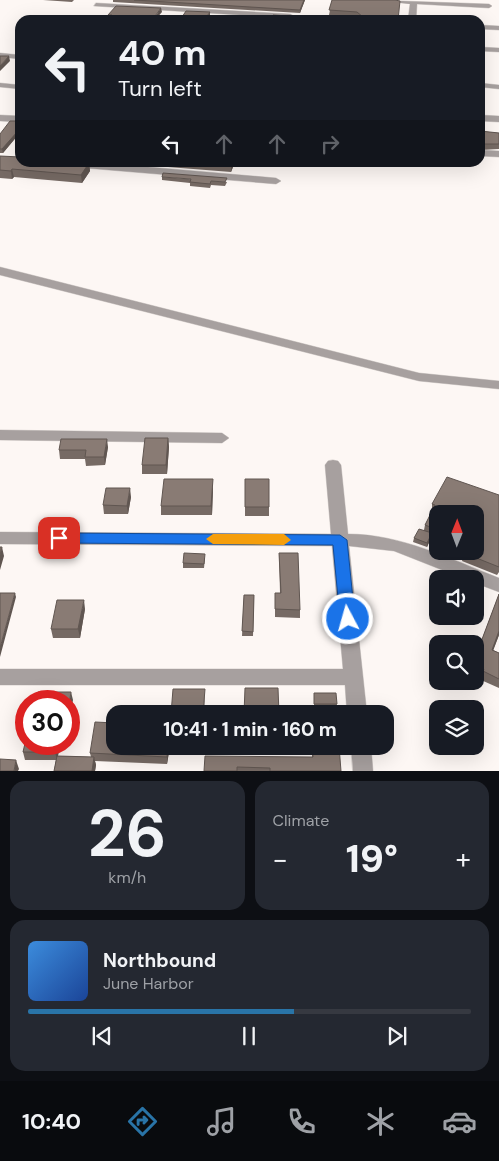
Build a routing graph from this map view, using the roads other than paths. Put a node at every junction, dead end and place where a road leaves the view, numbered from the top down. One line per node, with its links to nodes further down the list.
1 (376, 0): 2 (street)
2 (413, 1): 4 (street); 6 (street)
3 (96, 5): 5 (street)
4 (489, 6)
5 (265, 15)
6 (412, 15)
7 (485, 27): 8 (street)
8 (499, 28)
9 (485, 49): 10 (street)
10 (497, 50)
11 (0, 55): 12 (street)
12 (15, 56)
13 (0, 85): 14 (street)
14 (15, 86)
15 (485, 86): 16 (street)
16 (499, 87)
17 (0, 118): 19 (street)
18 (485, 118): 20 (street)
19 (15, 119)
20 (499, 119)
21 (485, 153): 22 (street)
22 (499, 154)
23 (109, 167): 24 (street)
24 (276, 181)
25 (0, 271): 26 (street)
26 (499, 386)
27 (0, 435): 28 (street)
28 (222, 438)
29 (332, 465): 31 (street)
30 (0, 538): 31 (street)
31 (340, 540): 32 (street); 34 (street)
32 (499, 585)
33 (0, 677): 34 (street)
34 (354, 678): 35 (street)
35 (356, 705)
36 (362, 755): 37 (street)
37 (363, 771)

